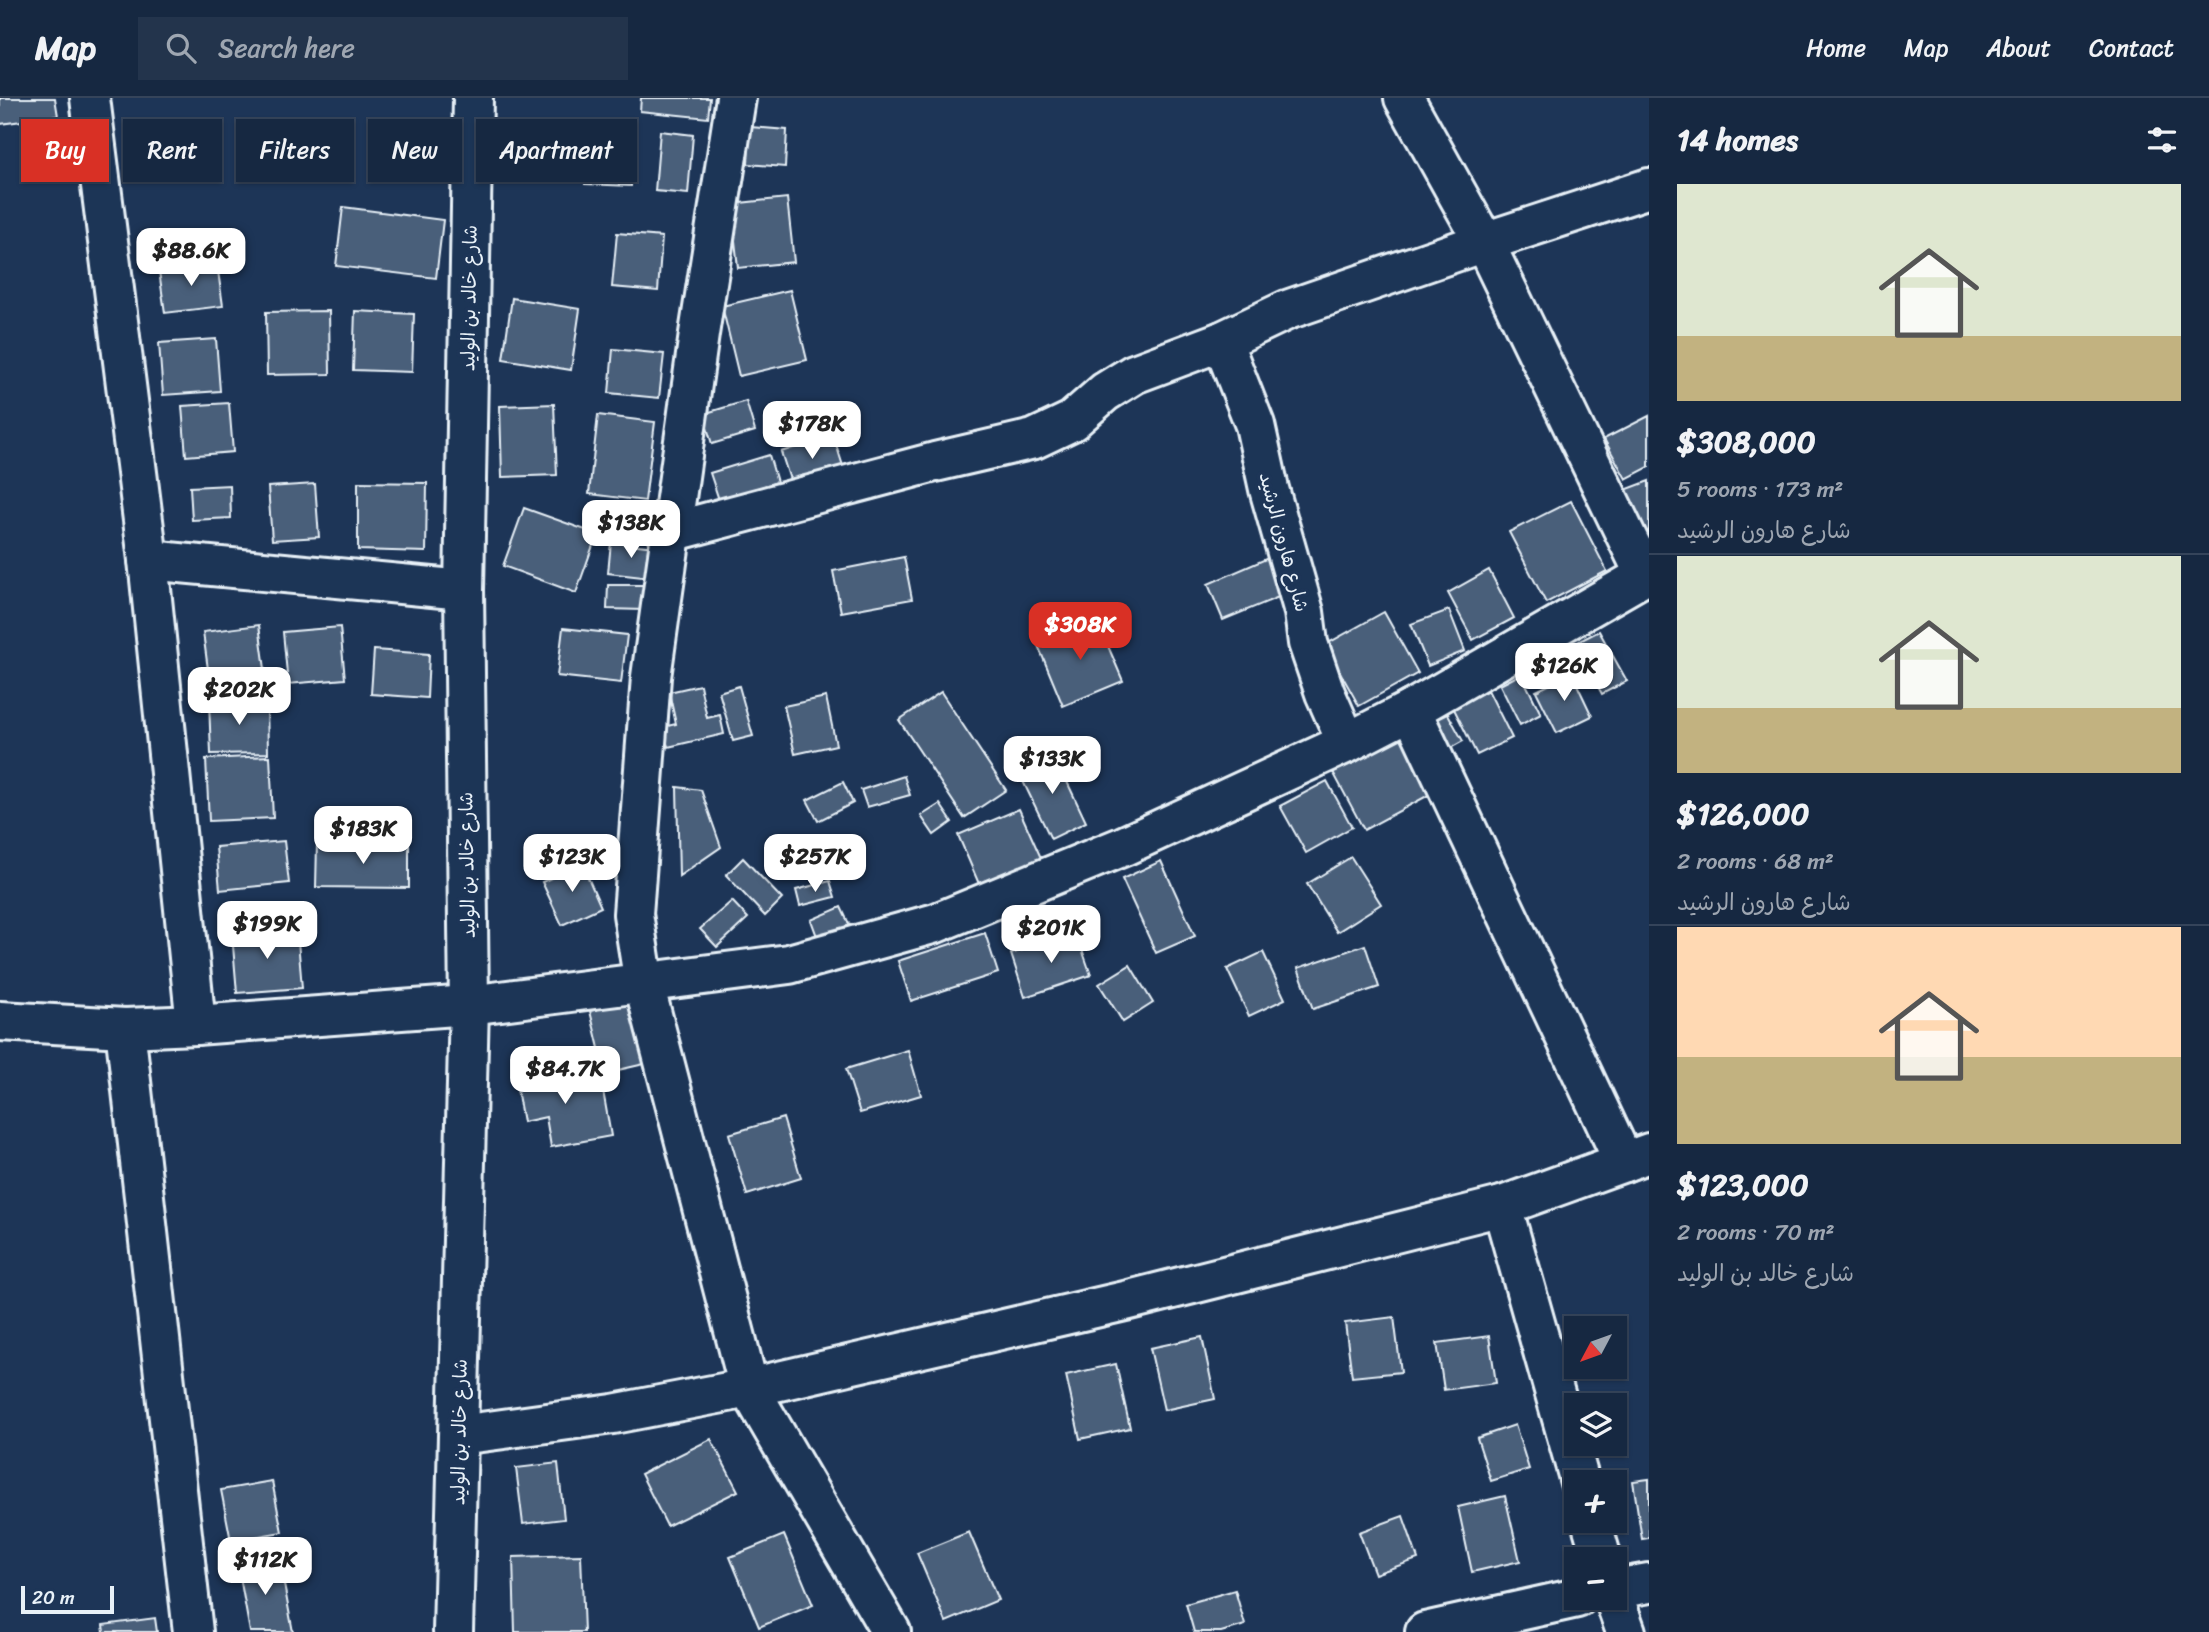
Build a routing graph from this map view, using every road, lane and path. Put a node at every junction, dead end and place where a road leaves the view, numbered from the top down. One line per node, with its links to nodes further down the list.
1 (90, 98): 9 (street)
2 (473, 98): 11 (street, شارع خالد بن الوليد)
3 (736, 98): 8 (street)
4 (1411, 100): 6 (street)
5 (1649, 188): 6 (street)
6 (1484, 242): 7 (street); 10 (street)
7 (1222, 341): 8 (street); 13 (street, شارع هارون الرشيد)
8 (671, 532): 14 (street)
9 (148, 560): 11 (street); 17 (street)
10 (1647, 574): 12 (street)
11 (464, 590): 15 (street, شارع خالد بن الوليد)
12 (1411, 710): 13 (street); 19 (street)
13 (1347, 743): 14 (street)
14 (645, 984): 15 (street); 21 (street)
15 (469, 1004): 17 (street); 22 (street, شارع خالد بن الوليد)
16 (0, 1021): 18 (street)
17 (196, 1025): 18 (street)
18 (125, 1028): 28 (street)
19 (1637, 1158): 20 (street)
20 (1502, 1206): 21 (street); 23 (street)
21 (749, 1388): 22 (street); 30 (street)
22 (459, 1435): 29 (street, شارع خالد بن الوليد)
23 (1577, 1470)
24 (1649, 1583): 25 (street)
25 (1627, 1587)
26 (1564, 1601): 31 (street)
27 (1618, 1610): 32 (street)
28 (193, 1632)
29 (453, 1632)
30 (891, 1632)
31 (1425, 1632)
32 (1626, 1632)

